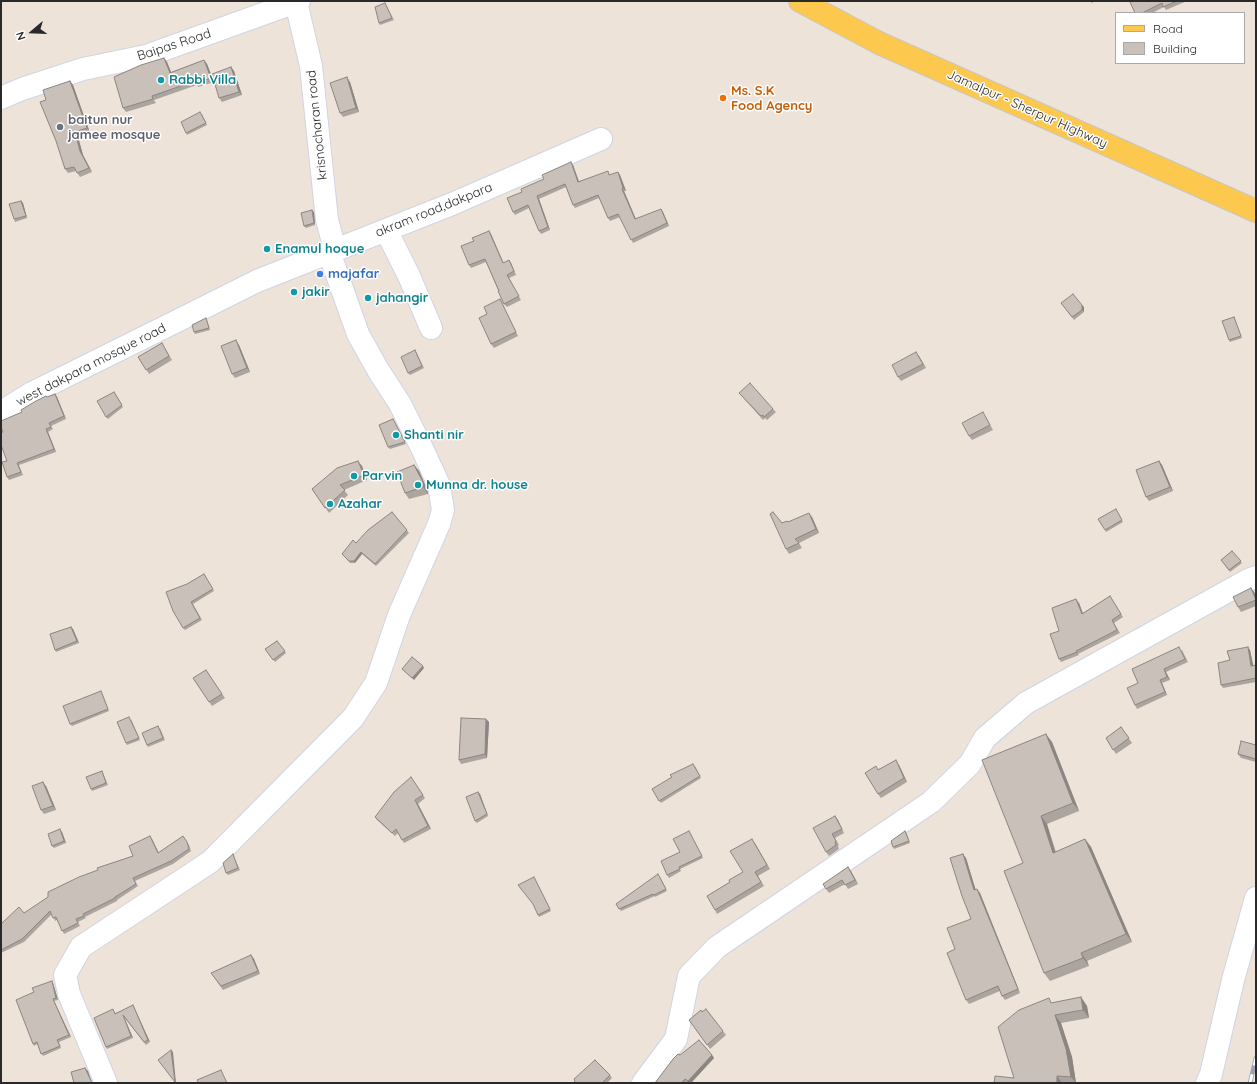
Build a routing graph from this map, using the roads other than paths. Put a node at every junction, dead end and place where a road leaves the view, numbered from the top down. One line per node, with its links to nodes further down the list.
1 (297, 1): 3 (street, Baipas Road); 7 (street, krisnocharan road)
2 (800, 1): 5 (main road, Jamalpur - Sherpur Highway)
3 (1, 98)
4 (601, 139): 6 (street, akram road,dakpara)
5 (1256, 212)
6 (386, 230): 7 (street, akram road,dakpara); 9 (street)
7 (332, 251): 8 (street, akram road,dakpara); 13 (street, krisnocharan road)
8 (180, 320): 10 (street, west dakpara mosque road)
9 (431, 328)
10 (1, 412)
11 (1256, 577): 14 (street)
12 (1256, 898): 15 (street)
13 (106, 1083)
14 (643, 1083)
15 (1207, 1083)

